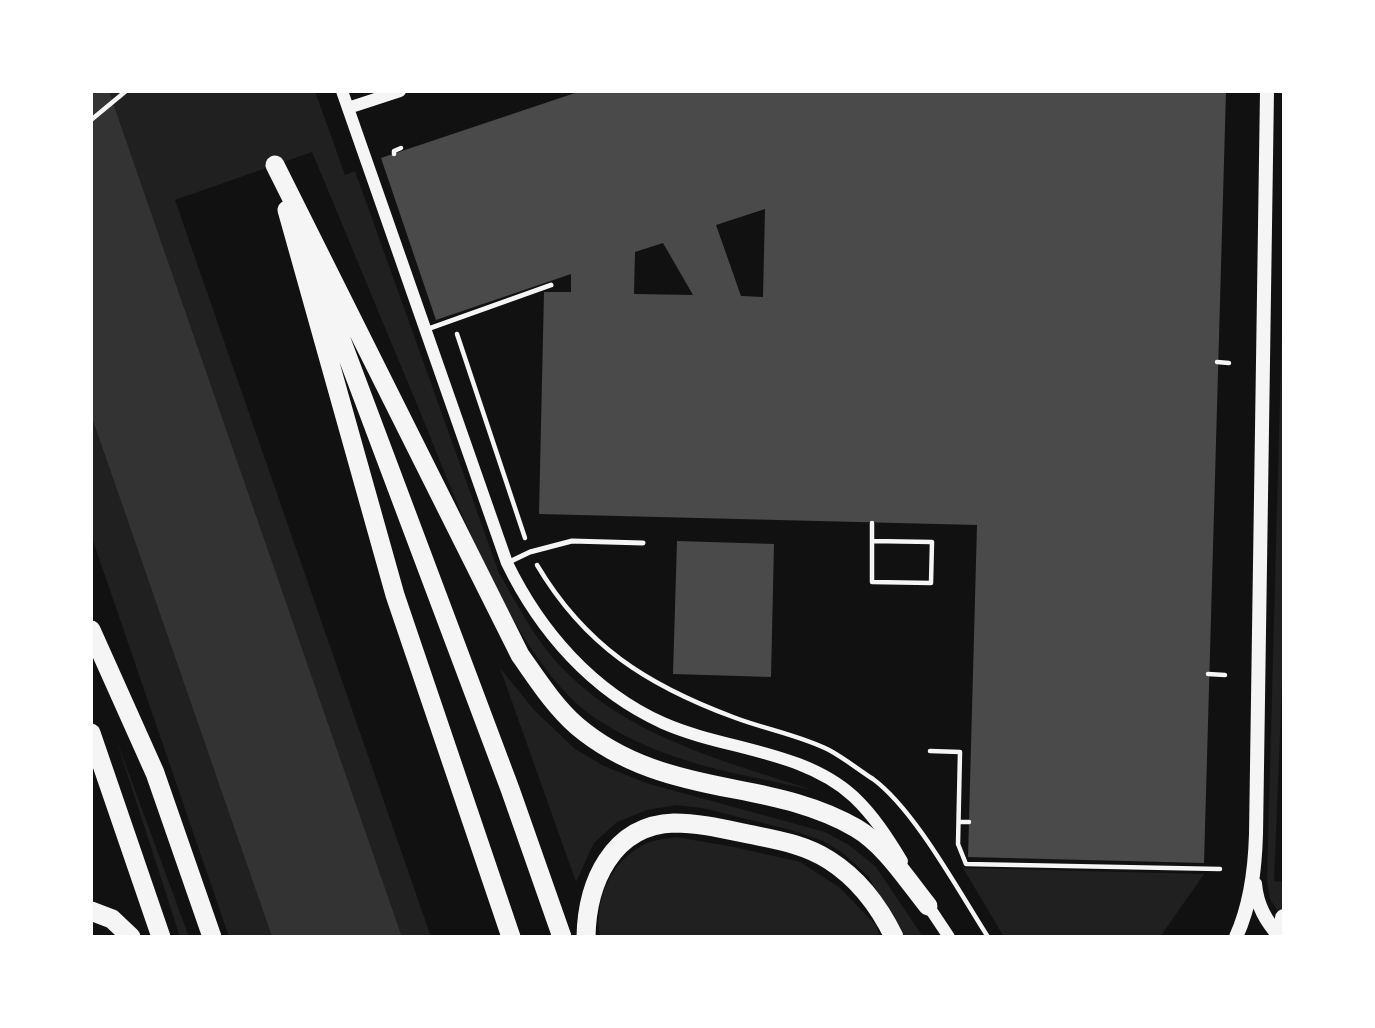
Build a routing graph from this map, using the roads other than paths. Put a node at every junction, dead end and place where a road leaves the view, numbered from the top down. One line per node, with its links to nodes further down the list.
1 (342, 91): 4 (street)
2 (400, 91): 4 (street)
3 (1267, 91): 12 (main road)
4 (348, 108): 7 (street)
5 (275, 165): 13 (highway); 19 (highway); 20 (highway)
6 (551, 285): 7 (lane)
7 (425, 330): 9 (street)
8 (643, 543): 9 (lane)
9 (507, 563): 13 (street)
10 (91, 630): 18 (highway)
11 (91, 733): 17 (highway)
12 (1254, 875): 24 (main road); 25 (main road)
13 (928, 906): 23 (street)
14 (91, 911): 16 (highway)
15 (1284, 918): 25 (main road)
16 (131, 937)
17 (161, 937)
18 (212, 937)
19 (511, 937)
20 (562, 937)
21 (586, 937): 22 (highway)
22 (894, 937)
23 (949, 937)
24 (1236, 937)
25 (1281, 937)

